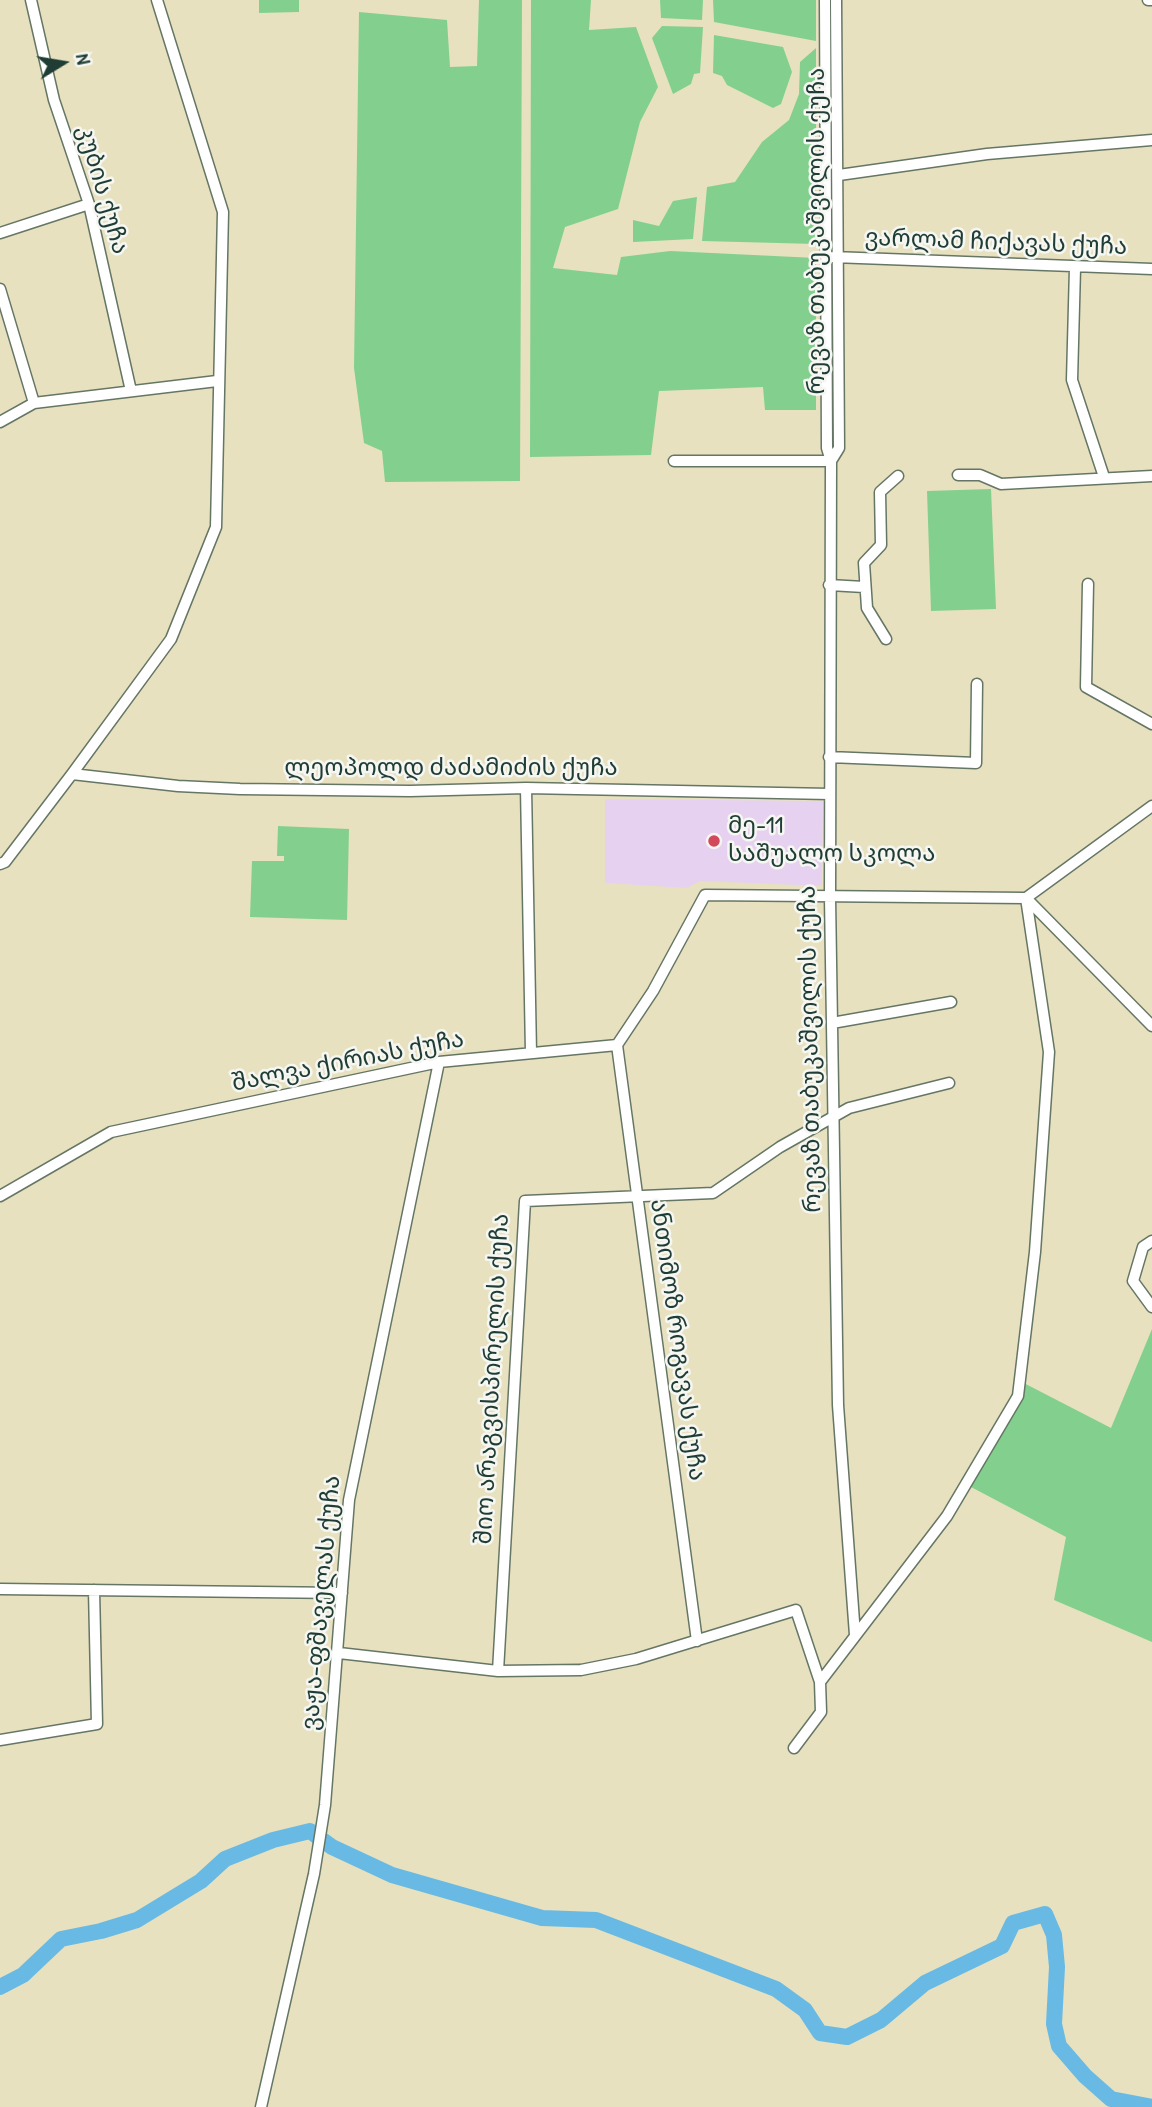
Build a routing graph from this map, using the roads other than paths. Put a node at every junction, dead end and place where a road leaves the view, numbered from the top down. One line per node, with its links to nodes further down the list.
1 (31, 0): 7 (street, კუბის ქუჩა)
2 (157, 0): 14 (street)
3 (825, 0): 9 (street, რევაზ თაბუკაშვილის ქუჩა)
4 (836, 0): 6 (street, რევაზ თაბუკაშვილის ქუჩა)
5 (1152, 140): 6 (street)
6 (839, 175): 10 (street, რევაზ თაბუკაშვილის ქუჩა)
7 (89, 204): 8 (street); 15 (street, კუბის ქუჩა)
8 (0, 233)
9 (825, 257): 10 (street, ვარლამ ჩიქავას ქუჩა); 19 (street, რევაზ თაბუკაშვილის ქუჩა)
10 (839, 257): 11 (street, ვარლამ ჩიქავას ქუჩა); 19 (street, რევაზ თაბუკაშვილის ქუჩა)
11 (1075, 268): 12 (street, ვარლამ ჩიქავას ქუჩა); 23 (street)
12 (1152, 269)
13 (0, 289): 16 (street)
14 (218, 381): 15 (street); 31 (street)
15 (131, 391): 16 (street)
16 (34, 402): 17 (street)
17 (0, 422)
18 (674, 461): 19 (street)
19 (831, 461): 25 (street, რევაზ თაბუკაშვილის ქუჩა)
20 (898, 475): 26 (street)
21 (958, 475): 23 (street)
22 (1152, 476): 23 (street)
23 (1104, 477)
24 (1088, 584): 29 (street)
25 (830, 585): 26 (street); 30 (street, რევაზ თაბუკაშვილის ქუჩა)
26 (864, 587): 27 (street)
27 (886, 639)
28 (977, 684): 30 (street)
29 (1152, 724)
30 (830, 757): 33 (street, რევაზ თაბუკაშვილის ქუჩა)
31 (72, 774): 32 (street, ლეოპოლდ ძაძამიძის ქუჩა); 35 (street)
32 (526, 788): 33 (street, ლეოპოლდ ძაძამიძის ქუჩა); 42 (street)
33 (830, 794): 36 (street, რევაზ თაბუკაშვილის ქუჩა)
34 (1152, 806): 37 (street)
35 (0, 864)
36 (830, 898): 37 (street); 39 (street, რევაზ თაბუკაშვილის ქუჩა); 41 (street)
37 (1026, 898): 40 (street); 53 (street)
38 (951, 1002): 39 (street)
39 (832, 1023): 45 (street, რევაზ თაბუკაშვილის ქუჩა)
40 (1152, 1026)
41 (617, 1045): 42 (street, შალვა ქირიას ქუჩა); 47 (street, ანთიმოზ როგავას ქუჩა)
42 (531, 1053): 43 (street, შალვა ქირიას ქუჩა)
43 (439, 1062): 46 (street, შალვა ქირიას ქუჩა); 52 (street, ვაჟა-ფშაველას ქუჩა)
44 (949, 1083): 45 (street)
45 (833, 1116): 47 (street); 53 (street, რევაზ თაბუკაშვილის ქუჩა)
46 (0, 1196)
47 (635, 1197): 54 (street, ანთიმოზ როგავას ქუჩა); 56 (street, შიო არაგვისპირელის ქუჩა)
48 (1152, 1241): 49 (street)
49 (1152, 1307)
50 (0, 1589): 51 (street)
51 (94, 1590): 52 (street); 58 (street)
52 (342, 1593): 55 (street, ვაჟა-ფშაველას ქუჩა)
53 (855, 1635): 57 (street)
54 (697, 1640): 56 (street); 57 (street)
55 (339, 1653): 56 (street); 60 (street, ვაჟა-ფშაველას ქუჩა)
56 (498, 1671)
57 (820, 1682): 59 (street)
58 (0, 1740)
59 (794, 1748)
60 (261, 2107)

